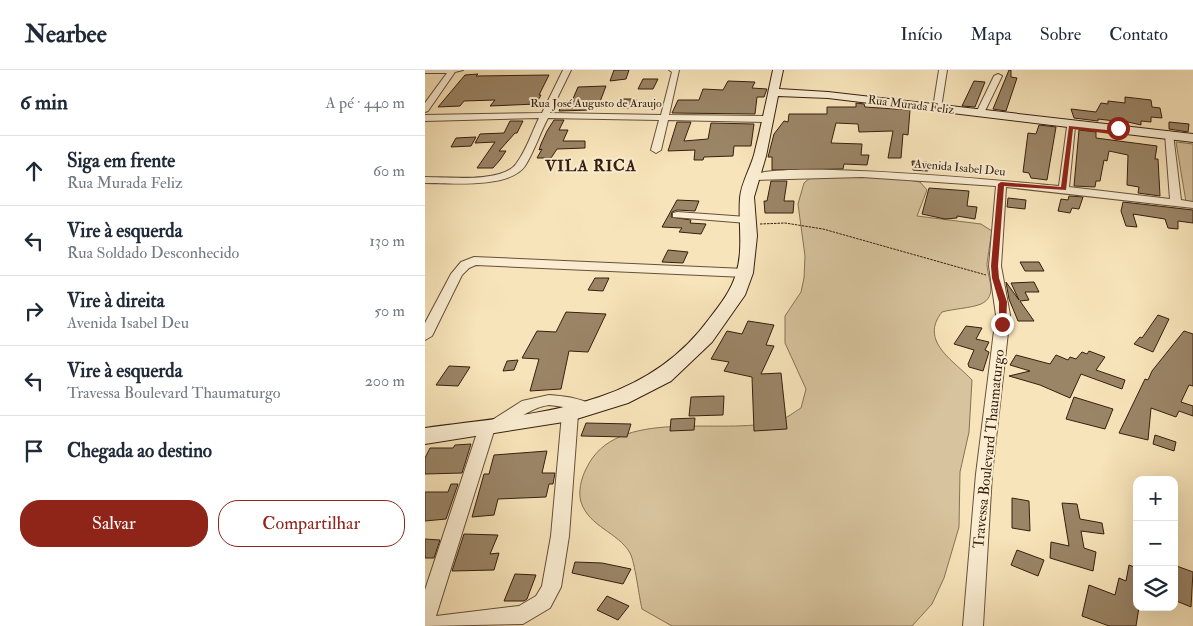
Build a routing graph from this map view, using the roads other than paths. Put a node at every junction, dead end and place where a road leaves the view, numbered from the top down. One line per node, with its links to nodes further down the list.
1 (453, 70): 2 (street); 7 (street); 11 (street)
2 (460, 70)
3 (567, 70): 13 (street)
4 (673, 70): 14 (street)
5 (778, 70): 9 (street)
6 (943, 70): 10 (street)
7 (425, 71)
8 (998, 76): 12 (street)
9 (773, 92): 10 (street, Rua Murada Feliz); 16 (street)
10 (937, 108): 12 (street, Rua Murada Feliz)
11 (425, 109)
12 (980, 113): 17 (street, Rua Murada Feliz)
13 (544, 115): 14 (street, Rua José Augusto de Araujo); 15 (street, Rua José Augusto de Araujo); 25 (street)
14 (664, 116): 16 (street, Rua José Augusto de Araujo); 23 (street)
15 (425, 118)
16 (767, 119): 24 (street)
17 (1049, 122): 18 (street, Rua Murada Feliz); 19 (street, Rua Murada Feliz)
18 (1071, 127): 19 (street, Rua Murada Feliz); 27 (street)
19 (1118, 131): 20 (street, Rua Murada Feliz)
20 (1170, 137): 21 (street, Rua Murada Feliz); 22 (street, Rua Murada Feliz); 28 (street)
21 (1193, 138)
22 (1193, 142)
23 (656, 150)
24 (754, 176): 26 (street, Avenida Isabel Deu); 31 (street)
25 (425, 180)
26 (1001, 184): 27 (street, Avenida Isabel Deu); 39 (street, Travessa Boulevard Thaumaturgo)
27 (1064, 189): 28 (street, Avenida Isabel Deu)
28 (1176, 203): 29 (street, Avenida Isabel Deu)
29 (1193, 205)
30 (677, 215): 31 (street)
31 (747, 222): 32 (street)
32 (745, 273): 33 (street); 34 (street)
33 (425, 336)
34 (579, 412): 35 (street); 38 (street)
35 (491, 427): 36 (street); 37 (street)
36 (425, 436)
37 (425, 620)
38 (431, 626)
39 (973, 626)

